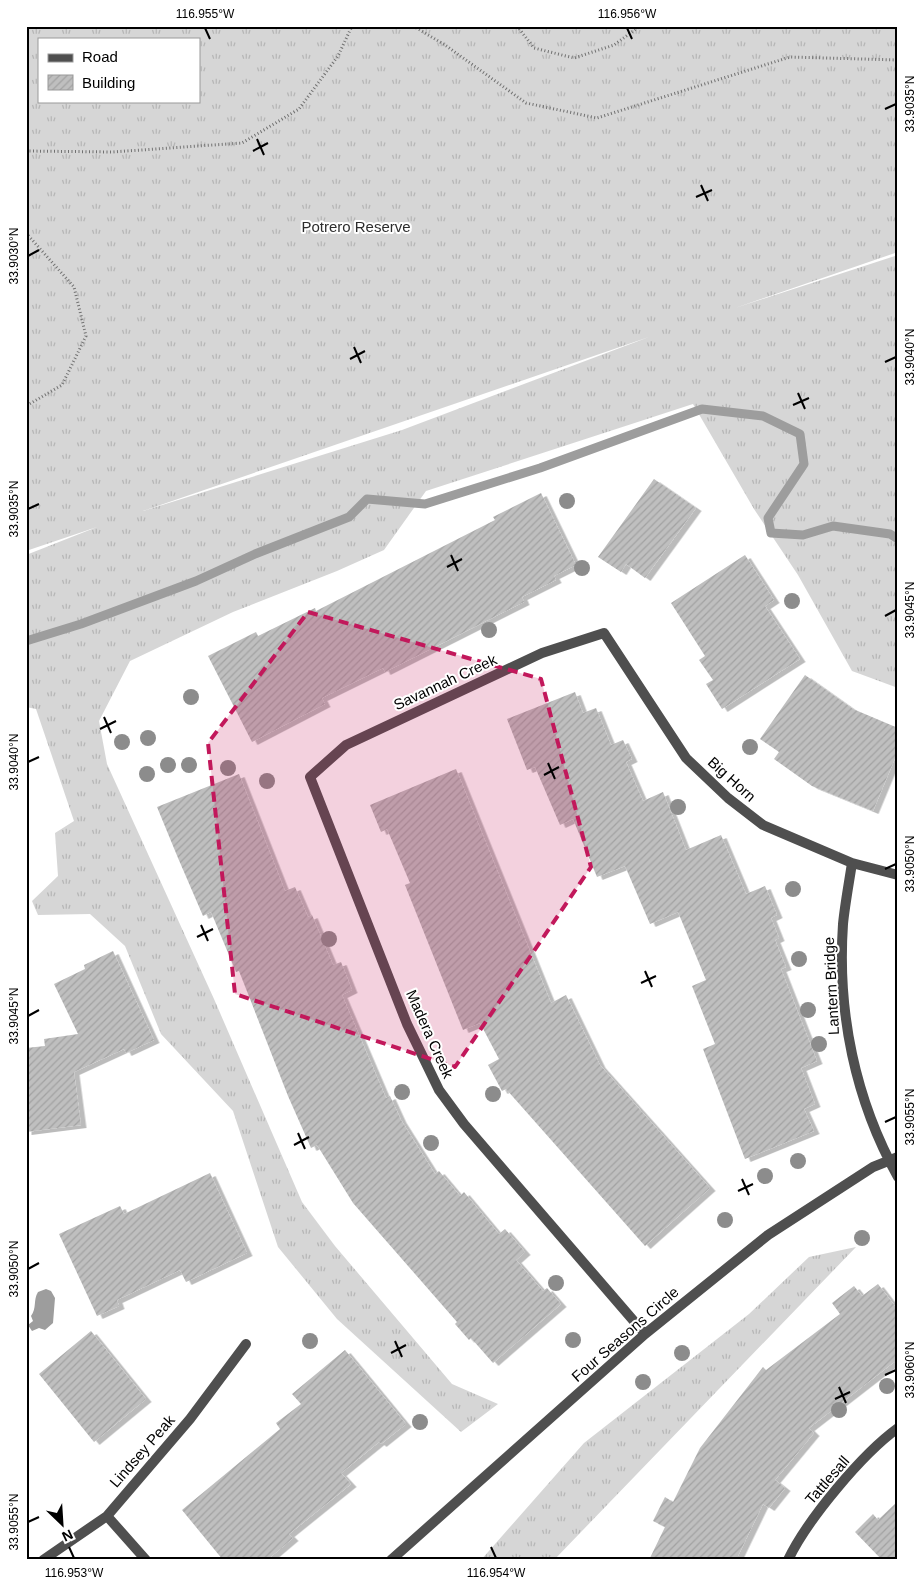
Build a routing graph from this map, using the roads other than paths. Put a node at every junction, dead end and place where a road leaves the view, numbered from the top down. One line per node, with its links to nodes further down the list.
1 (604, 633): 2 (street, Savannah Creek); 3 (street, Big Horn)
2 (310, 778): 7 (street, Madera Creek)
3 (852, 864): 4 (street, Big Horn); 5 (street, Lantern Bridge)
4 (898, 875)
5 (893, 1159): 6 (street, Lantern Bridge); 7 (street, Four Seasons Circle)
6 (898, 1177)
7 (645, 1334): 13 (street, Four Seasons Circle)
8 (246, 1344): 10 (street, Lindsey Peak)
9 (898, 1428): 14 (street, Tattlesall)
10 (106, 1516): 11 (street, Lindsey Peak); 12 (street)
11 (42, 1560)
12 (146, 1560)
13 (391, 1560)
14 (788, 1560)

